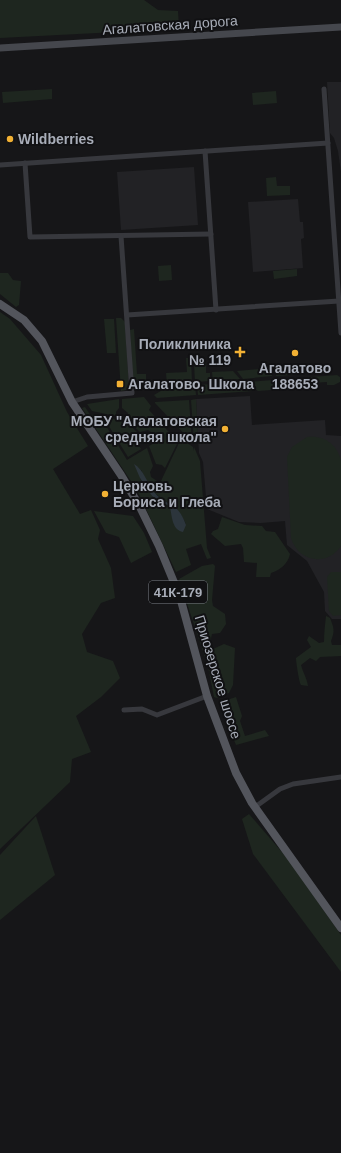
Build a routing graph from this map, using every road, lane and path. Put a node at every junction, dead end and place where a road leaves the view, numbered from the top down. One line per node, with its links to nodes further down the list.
1 (341, 27): 2 (main road, Агалатовская дорога)
2 (0, 48)
3 (324, 89): 4 (street)
4 (328, 143): 5 (street); 8 (street)
5 (205, 151): 6 (street); 10 (street)
6 (25, 163): 7 (street); 11 (street)
7 (0, 165)
8 (334, 232): 9 (street); 12 (street)
9 (341, 232)
10 (211, 234): 11 (street); 14 (street)
11 (121, 236): 15 (street)
12 (339, 301): 14 (street); 16 (street)
13 (0, 304): 17 (main road, Приозерское шоссе / 41К-179)
14 (216, 310): 15 (street)
15 (127, 315): 17 (street)
16 (341, 333)
17 (72, 402): 18 (main road, Приозерское шоссе / 41К-179)
18 (207, 696): 19 (street); 21 (main road, Приозерское шоссе / 41К-179)
19 (124, 710)
20 (341, 777): 21 (street)
21 (252, 802): 22 (main road, Приозерское шоссе / 41К-179)
22 (341, 928)

